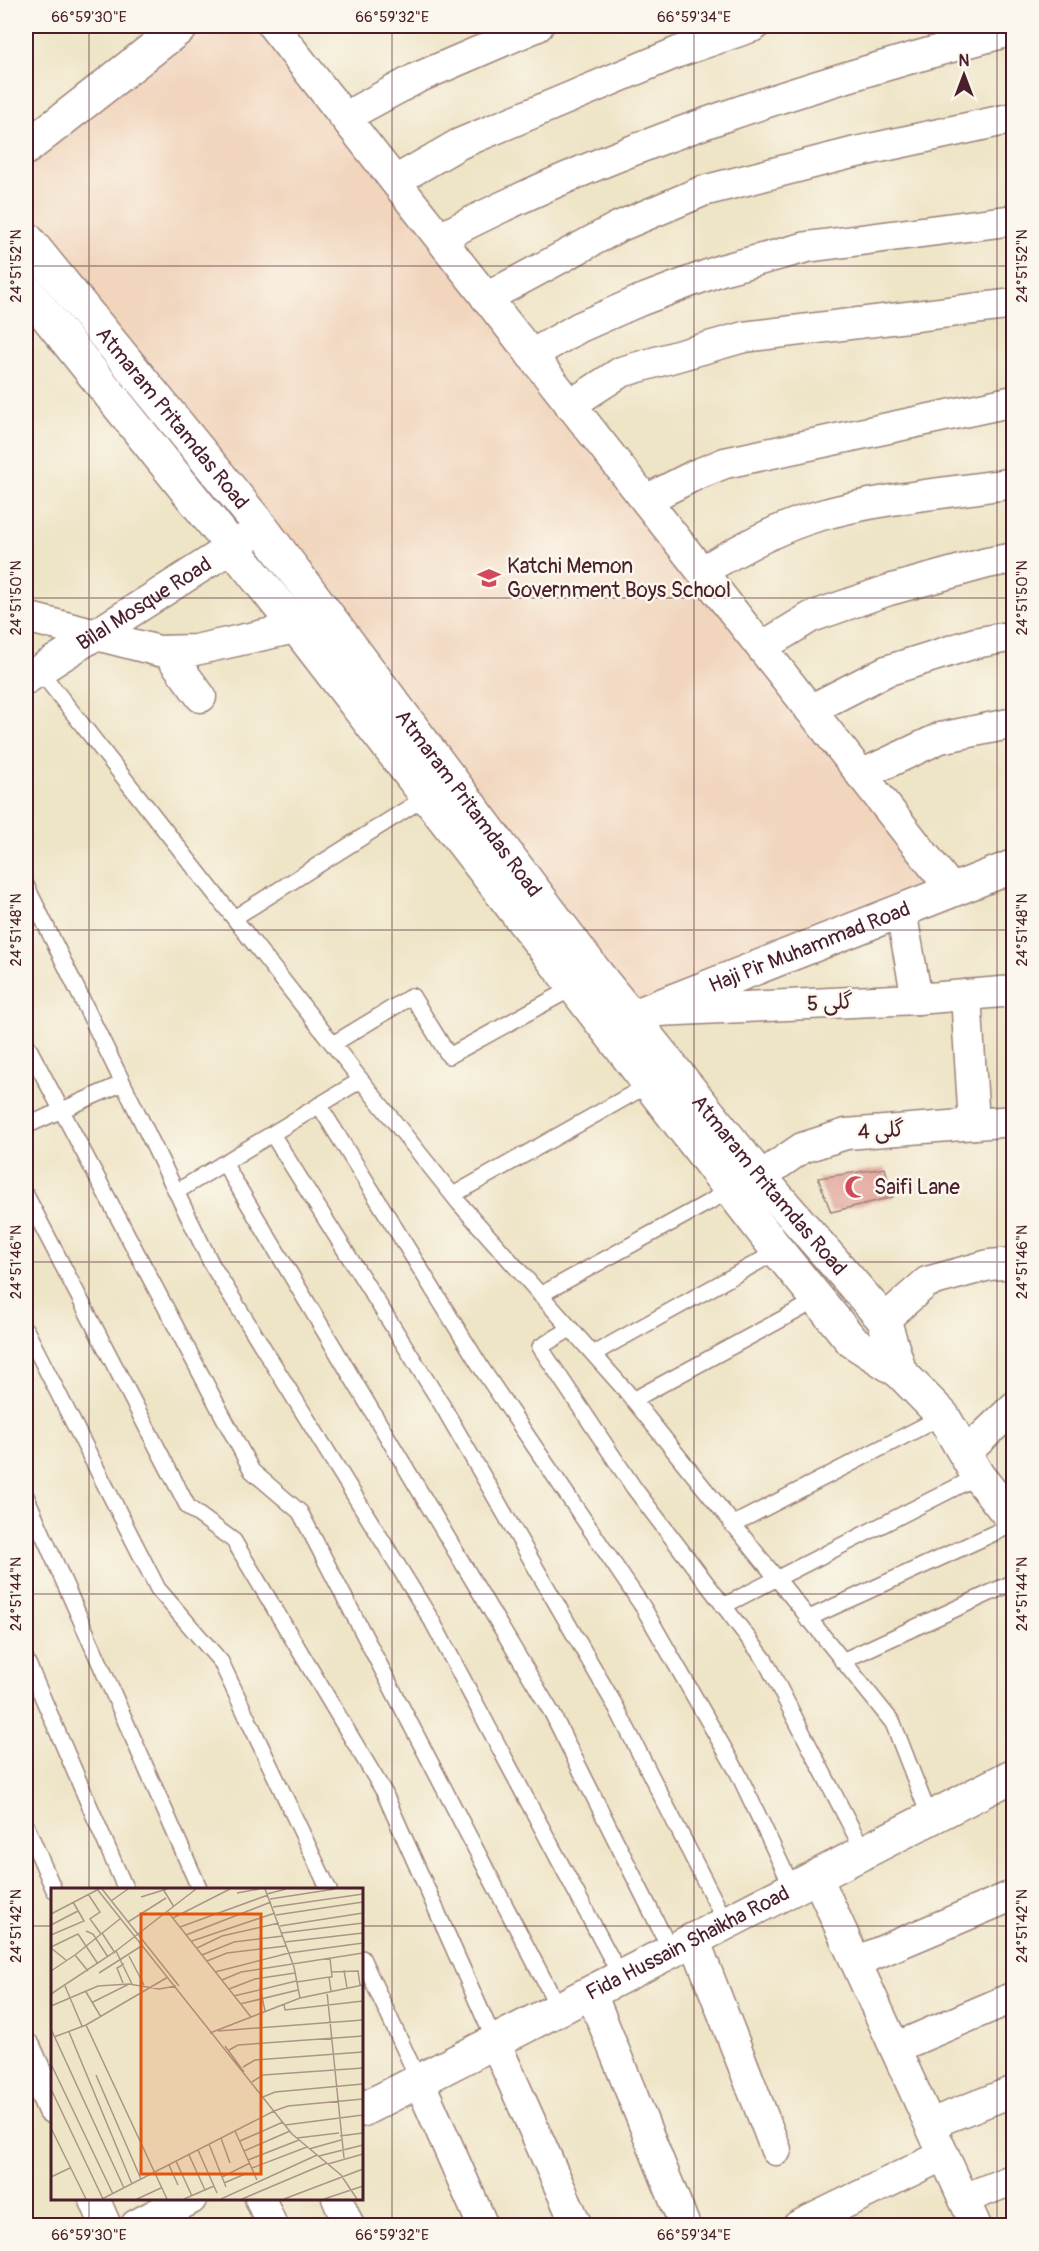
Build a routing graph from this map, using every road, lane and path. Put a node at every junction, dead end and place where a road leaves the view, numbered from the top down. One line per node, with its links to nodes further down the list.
1 (538, 26): 6 (street)
2 (754, 26): 9 (street)
3 (285, 29): 6 (street)
4 (168, 30): 8 (main road)
5 (1014, 30): 11 (street)
6 (345, 117): 9 (street)
7 (1014, 118): 14 (street)
8 (26, 148)
9 (395, 181): 11 (street)
10 (1014, 220): 16 (street)
11 (440, 238): 14 (street)
12 (30, 252): 21 (main road, Atmaram Pritamdas Road)
13 (26, 290): 22 (main road, Atmaram Pritamdas Road)
14 (486, 298): 16 (street)
15 (1014, 304): 18 (street)
16 (531, 355): 18 (street)
17 (1014, 401): 20 (street)
18 (570, 405): 20 (street)
19 (1014, 483): 24 (street)
20 (646, 500): 24 (street)
21 (262, 528): 22 (street, Bilal Mosque Road); 26 (main road, Atmaram Pritamdas Road)
22 (233, 548): 27 (main road, Atmaram Pritamdas Road); 28 (street, Bilal Mosque Road)
23 (1014, 558): 30 (street)
24 (702, 572): 30 (street)
25 (26, 615): 28 (street)
26 (329, 621): 27 (street); 37 (main road, Atmaram Pritamdas Road)
27 (297, 628): 31 (street); 37 (main road, Atmaram Pritamdas Road)
28 (98, 634): 31 (street); 32 (street, Bilal Mosque Road)
29 (1014, 636): 34 (street)
30 (762, 647): 34 (street)
31 (167, 651): 33 (street)
32 (33, 675): 42 (lane)
33 (201, 697)
34 (810, 710): 36 (street)
35 (1014, 723): 36 (street)
36 (861, 775): 40 (street)
37 (440, 788): 42 (lane); 43 (main road, Atmaram Pritamdas Road)
38 (1014, 866): 40 (main road, Haji Pir Muhammad Road)
39 (26, 885): 51 (lane)
40 (952, 890): 41 (main road, Haji Pir Muhammad Road)
41 (901, 911): 46 (street); 47 (main road, Haji Pir Muhammad Road)
42 (234, 918): 49 (lane)
43 (586, 980): 47 (main road, Atmaram Pritamdas Road); 49 (lane)
44 (1014, 991): 45 (street, گلی 5)
45 (966, 995): 46 (street, گلی 5); 56 (street)
46 (917, 999): 47 (street, گلی 5)
47 (627, 1019): 52 (main road, Atmaram Pritamdas Road); 60 (main road, Atmaram Pritamdas Road)
48 (26, 1043): 54 (lane)
49 (333, 1044): 50 (lane)
50 (361, 1080): 53 (lane); 63 (lane)
51 (123, 1083): 54 (lane); 62 (lane)
52 (648, 1085): 61 (main road, Atmaram Pritamdas Road); 63 (lane)
53 (320, 1105): 58 (lane); 91 (lane)
54 (61, 1111): 57 (lane); 104 (lane)
55 (1014, 1121): 56 (street, گلی 4)
56 (974, 1124): 60 (street, گلی 4)
57 (26, 1126)
58 (272, 1134): 59 (lane); 97 (lane)
59 (224, 1162): 62 (lane); 98 (lane)
60 (760, 1177): 69 (main road, Atmaram Pritamdas Road)
61 (731, 1190): 65 (main road, Atmaram Pritamdas Road); 67 (lane)
62 (176, 1192): 101 (lane)
63 (453, 1195): 67 (lane)
64 (28, 1204): 105 (lane)
65 (778, 1251): 68 (main road, Atmaram Pritamdas Road); 72 (lane)
66 (1014, 1263): 69 (street)
67 (540, 1295): 70 (lane)
68 (819, 1299): 73 (main road, Atmaram Pritamdas Road); 74 (lane)
69 (884, 1320): 73 (main road, Atmaram Pritamdas Road)
70 (570, 1329): 72 (lane); 83 (lane)
71 (26, 1330): 95 (lane)
72 (593, 1354): 74 (lane)
73 (900, 1372): 76 (main road, Atmaram Pritamdas Road)
74 (633, 1400): 80 (lane)
75 (1014, 1407): 77 (street)
76 (943, 1416): 77 (main road, Atmaram Pritamdas Road); 80 (lane)
77 (972, 1464): 79 (main road, Atmaram Pritamdas Road); 81 (lane)
78 (26, 1496): 94 (lane)
79 (1014, 1523): 84 (lane)
80 (732, 1525): 81 (lane)
81 (774, 1578): 83 (lane); 84 (lane)
82 (1014, 1582): 86 (lane)
83 (723, 1606): 90 (lane)
84 (807, 1619): 86 (lane)
85 (26, 1659): 93 (lane)
86 (842, 1661): 88 (lane)
87 (1014, 1775): 88 (main road, Fida Hussain Shaikha Road)
88 (930, 1818): 90 (main road, Fida Hussain Shaikha Road)
89 (26, 1825): 92 (lane)
90 (864, 1852): 91 (main road, Fida Hussain Shaikha Road)
91 (805, 1883): 97 (main road, Fida Hussain Shaikha Road); 100 (street)
92 (53, 1888)
93 (125, 1888)
94 (199, 1888)
95 (328, 1888)
96 (1014, 1895): 100 (street)
97 (726, 1923): 98 (main road, Fida Hussain Shaikha Road)
98 (683, 1946): 101 (main road, Fida Hussain Shaikha Road); 113 (street)
99 (363, 1960): 108 (lane)
100 (856, 1962): 106 (street)
101 (621, 1977): 102 (main road, Fida Hussain Shaikha Road)
102 (591, 1993): 104 (main road, Fida Hussain Shaikha Road); 127 (street)
103 (1014, 1997): 106 (street)
104 (559, 2009): 105 (main road, Fida Hussain Shaikha Road)
105 (495, 2042): 108 (main road, Fida Hussain Shaikha Road); 126 (street)
106 (895, 2048): 112 (street)
107 (26, 2049): 110 (street)
108 (419, 2080): 111 (main road, Fida Hussain Shaikha Road); 125 (street)
109 (1014, 2091): 112 (street)
110 (51, 2106)
111 (363, 2109)
112 (930, 2124): 114 (street)
113 (776, 2150)
114 (944, 2155): 116 (street); 128 (street)
115 (1014, 2179): 116 (street)
116 (964, 2199): 129 (street)
117 (94, 2200): 121 (street)
118 (187, 2200): 122 (main road)
119 (260, 2200): 123 (street)
120 (337, 2200): 124 (street)
121 (106, 2226)
122 (137, 2226)
123 (272, 2226)
124 (349, 2226)
125 (483, 2226)
126 (577, 2226)
127 (685, 2226)
128 (798, 2226)
129 (976, 2226)

